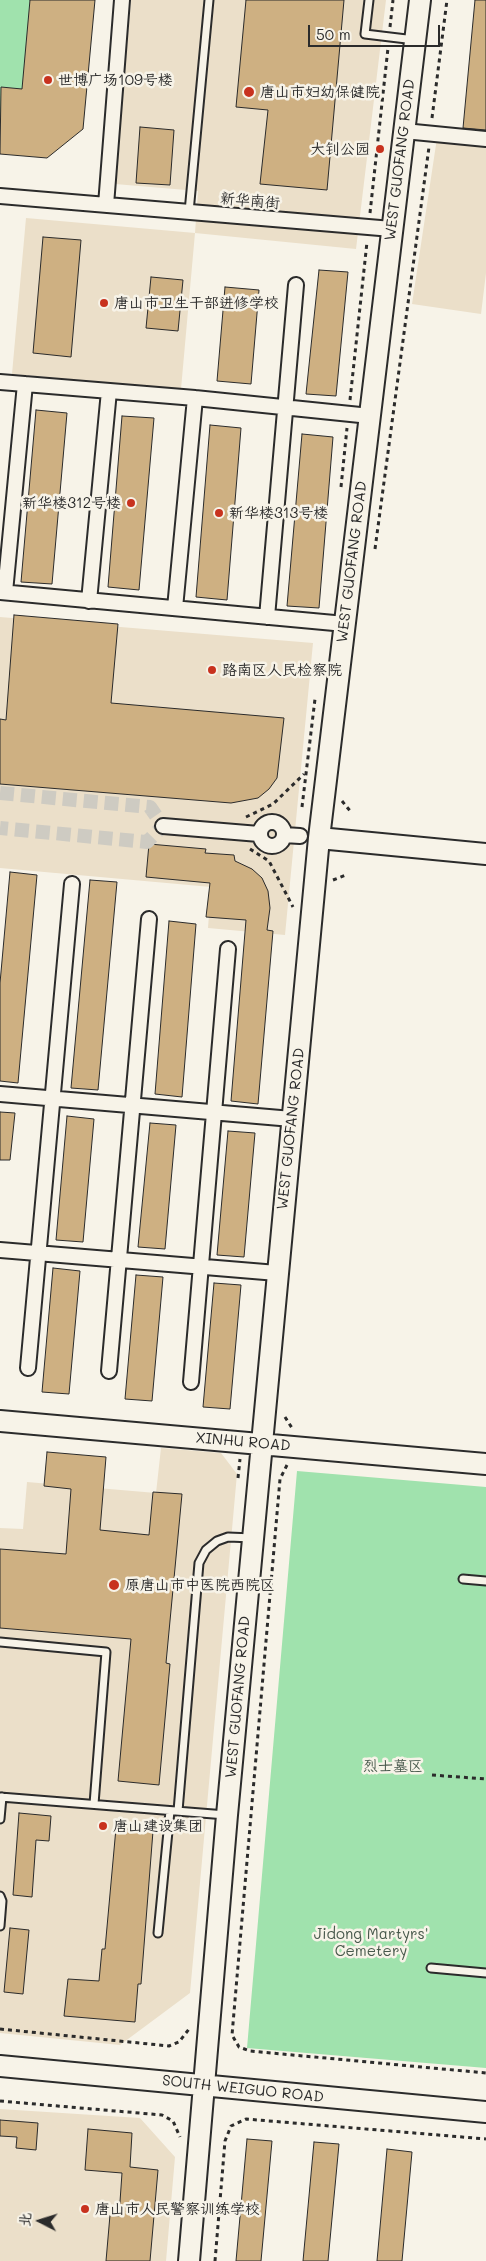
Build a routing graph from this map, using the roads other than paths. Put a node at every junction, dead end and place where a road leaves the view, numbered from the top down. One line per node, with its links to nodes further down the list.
1 (122, 0): 9 (street)
2 (209, 0): 10 (lane)
3 (369, 0): 5 (lane)
4 (420, 0): 5 (street, WEST GUOFANG ROAD)
5 (415, 40): 6 (street, WEST GUOFANG ROAD)
6 (404, 131): 7 (street); 11 (street, WEST GUOFANG ROAD)
7 (486, 139)
8 (0, 196): 9 (street, 新华南街)
9 (106, 205): 10 (street, 新华南街)
10 (189, 212): 11 (street, 新华南街)
11 (392, 229): 18 (street, WEST GUOFANG ROAD)
12 (296, 286): 17 (street)
13 (0, 382): 14 (street)
14 (25, 384): 15 (street); 19 (street)
15 (109, 391): 16 (street); 20 (street)
16 (195, 398): 17 (street); 21 (street)
17 (285, 408): 18 (street); 22 (street)
18 (370, 416): 23 (street, WEST GUOFANG ROAD)
19 (2, 592): 20 (street)
20 (89, 601): 21 (street)
21 (175, 608): 22 (street)
22 (267, 617): 23 (street)
23 (345, 624): 25 (street, WEST GUOFANG ROAD)
24 (163, 826): 25 (street)
25 (309, 837): 26 (street); 34 (street, WEST GUOFANG ROAD)
26 (486, 854)
27 (72, 884): 31 (street)
28 (149, 920): 32 (street)
29 (228, 949): 33 (street)
30 (0, 1094): 31 (street)
31 (52, 1098): 32 (street); 36 (street)
32 (132, 1105): 33 (street); 37 (street)
33 (214, 1111): 34 (street); 38 (street)
34 (292, 1119): 39 (street, WEST GUOFANG ROAD)
35 (0, 1250): 36 (street)
36 (38, 1253): 37 (street); 40 (street)
37 (118, 1260): 38 (street); 41 (street)
38 (201, 1266): 39 (street); 42 (street)
39 (277, 1273): 44 (street, WEST GUOFANG ROAD)
40 (28, 1368)
41 (109, 1371)
42 (191, 1382)
43 (0, 1421): 44 (street, XINHU ROAD)
44 (262, 1444): 45 (street, XINHU ROAD); 46 (street, WEST GUOFANG ROAD)
45 (486, 1464)
46 (253, 1538): 52 (lane); 53 (street, WEST GUOFANG ROAD)
47 (463, 1579): 48 (lane)
48 (486, 1581)
49 (0, 1642): 51 (lane)
50 (1, 1797): 51 (lane); 54 (lane)
51 (94, 1804): 52 (lane)
52 (174, 1811): 53 (lane); 57 (lane)
53 (227, 1815): 61 (street, WEST GUOFANG ROAD)
54 (0, 1820)
55 (0, 1896): 56 (lane)
56 (0, 1926)
57 (158, 1933)
58 (431, 1968): 59 (lane)
59 (486, 1973)
60 (0, 2066): 61 (street, SOUTH WEIGUO ROAD)
61 (204, 2086): 62 (street, SOUTH WEIGUO ROAD); 63 (street, WEST GUOFANG ROAD)
62 (486, 2112)
63 (190, 2261)

